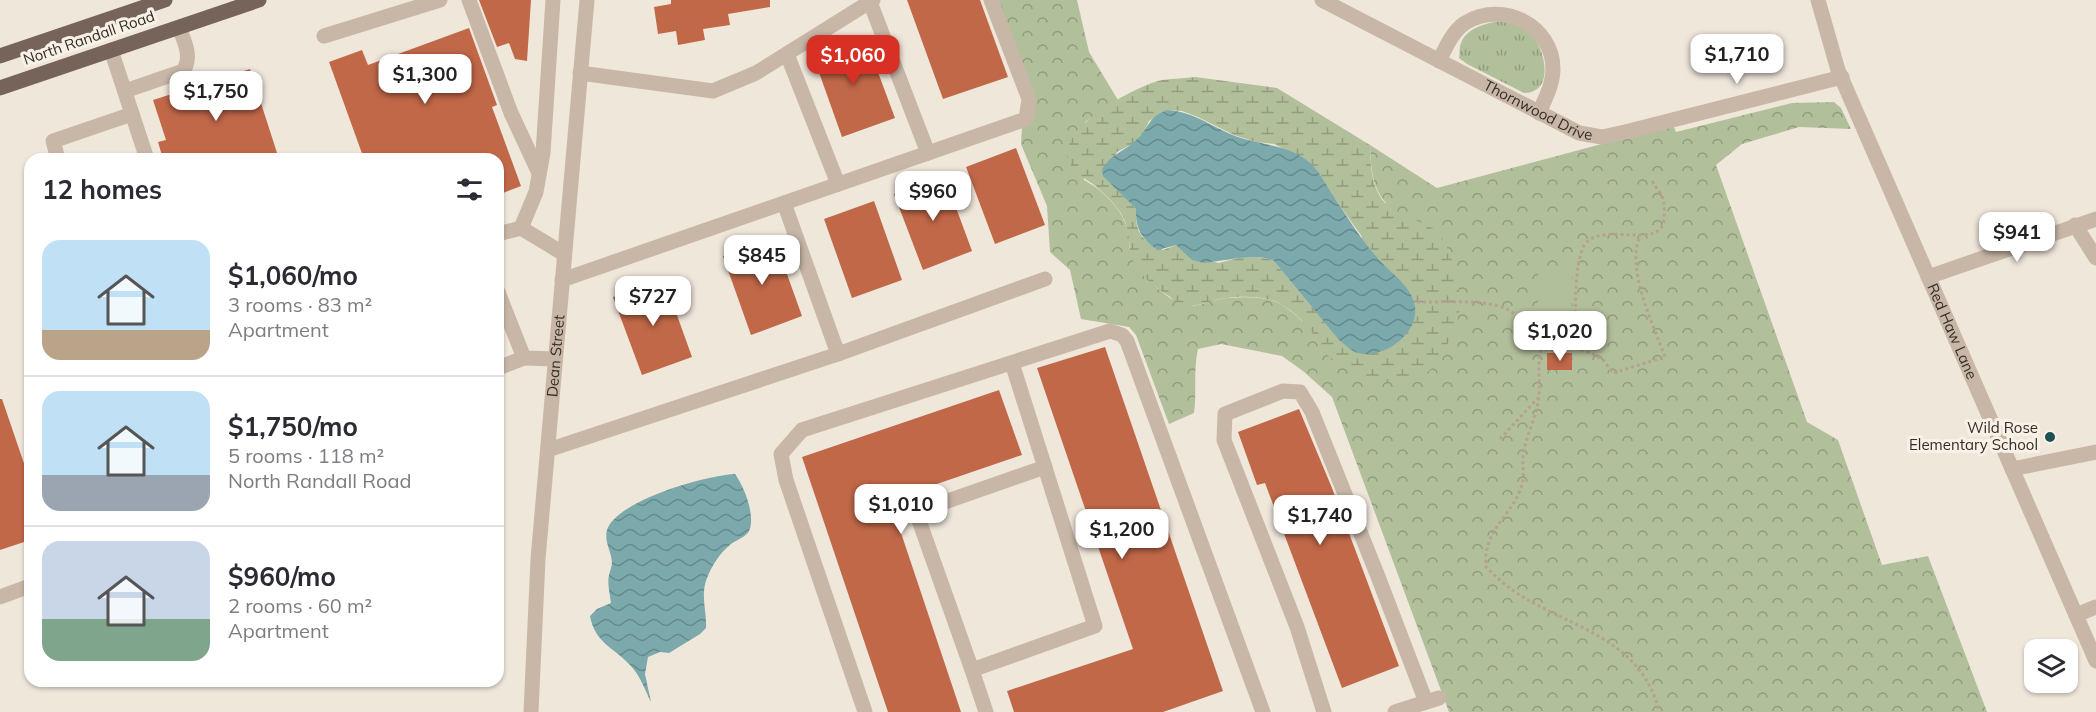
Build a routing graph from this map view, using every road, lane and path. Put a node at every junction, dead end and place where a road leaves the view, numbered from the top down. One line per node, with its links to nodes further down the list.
1 (165, 0): 15 (main road, North Randall Road)
2 (259, 0): 11 (main road, North Randall Road)
3 (440, 0): 12 (street)
4 (469, 0): 26 (street)
5 (553, 0): 26 (street)
6 (587, 0): 17 (street, Dean Street)
7 (991, 0): 25 (street)
8 (1322, 0): 16 (street, Thornwood Drive)
9 (1818, 0): 18 (street, Red Haw Lane)
10 (872, 1): 14 (street); 25 (street)
11 (179, 27): 13 (main road, North Randall Road); 20 (street)
12 (324, 36)
13 (111, 50): 19 (main road, North Randall Road); 20 (street)
14 (787, 54): 17 (street); 28 (street)
15 (0, 56)
16 (1440, 61): 21 (street, Thornwood Drive); 21 (street)
17 (580, 73): 35 (street, Dean Street)
18 (1842, 77): 21 (street, Thornwood Drive); 37 (street, Red Haw Lane)
19 (0, 88)
20 (125, 91): 22 (street)
21 (1539, 113)
22 (132, 114): 23 (street); 24 (street)
23 (56, 153)
24 (145, 153)
25 (928, 153): 28 (street)
26 (539, 173): 32 (street)
27 (1652, 181): 34 (path)
28 (838, 184): 29 (street)
29 (784, 203): 39 (street); 44 (street)
30 (2096, 219): 31 (street)
31 (2075, 225): 36 (street); 37 (street)
32 (521, 228): 33 (street); 35 (street)
33 (504, 232)
34 (1640, 236): 42 (path); 42 (path)
35 (564, 254): 39 (street, Dean Street)
36 (2096, 258)
37 (1928, 277): 54 (street, Red Haw Lane)
38 (1045, 279): 44 (street)
39 (562, 280): 46 (street, Dean Street)
40 (1417, 302): 43 (path)
41 (504, 307): 45 (street)
42 (1575, 348): 43 (path)
43 (1541, 350): 49 (path)
44 (838, 354): 51 (street)
45 (524, 358): 46 (street); 48 (street)
46 (555, 359): 51 (street, Dean Street)
47 (1012, 363): 53 (street); 61 (street); 63 (street)
48 (504, 366)
49 (1539, 396): 50 (path); 67 (path)
50 (1500, 439)
51 (548, 450): 62 (street, Dean Street)
52 (2096, 452): 54 (street)
53 (1045, 467): 60 (street); 60 (street)
54 (2012, 469): 58 (street, Red Haw Lane)
55 (24, 588): 56 (street)
56 (0, 597)
57 (2096, 607): 58 (street)
58 (2076, 615): 59 (street, Red Haw Lane)
59 (2096, 661)
60 (972, 670): 64 (street)
61 (1261, 711)
62 (531, 712)
63 (865, 712)
64 (986, 712)
65 (1324, 712): 66 (street)
66 (1395, 712)
67 (1659, 712)

